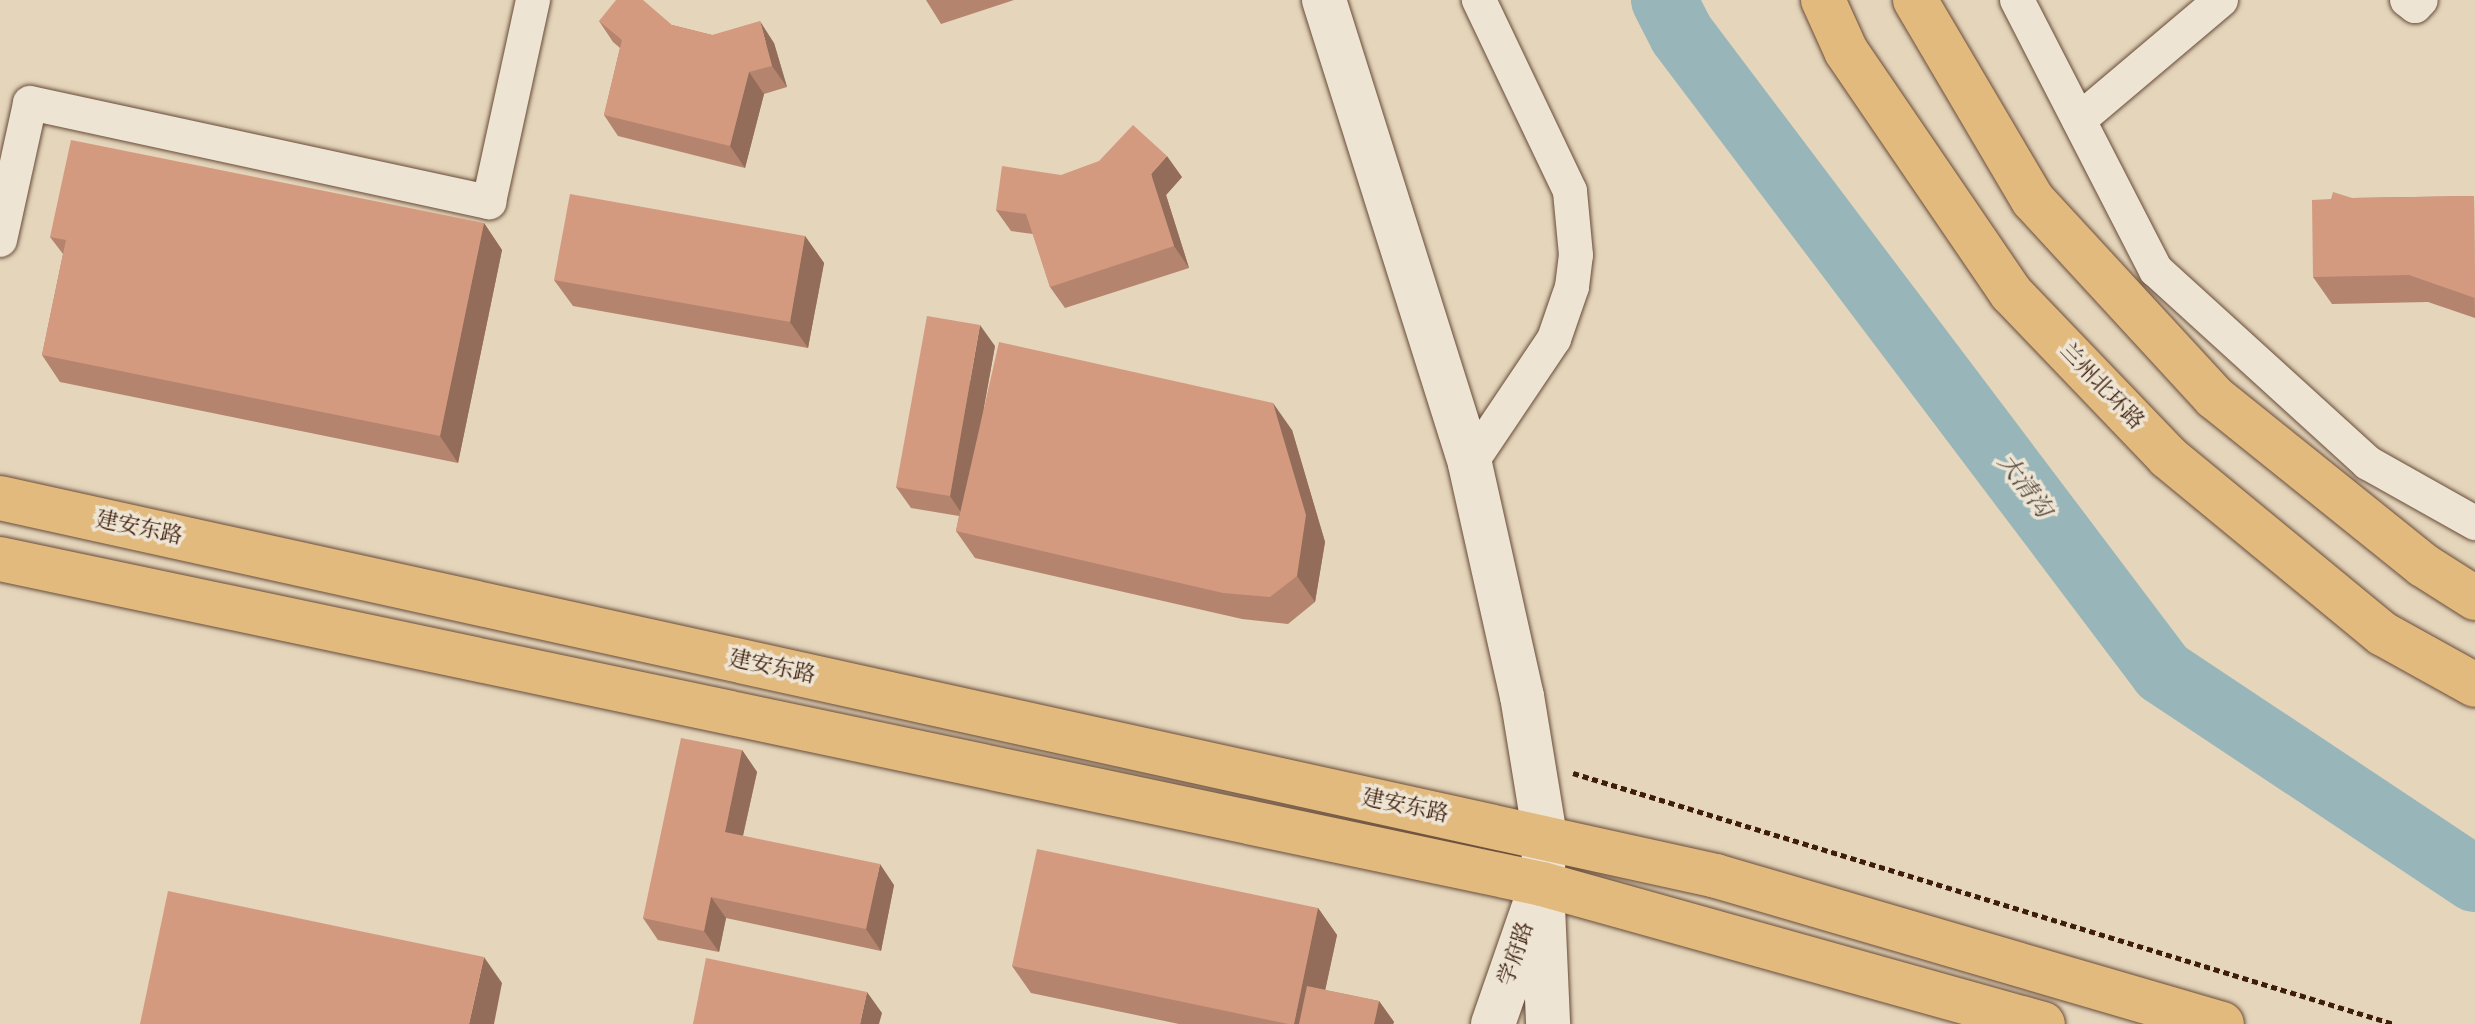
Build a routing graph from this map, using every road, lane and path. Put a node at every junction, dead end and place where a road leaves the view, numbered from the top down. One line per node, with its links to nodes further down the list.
1 (533, 0): 11 (street)
2 (1324, 0): 12 (main road)
3 (1479, 0): 12 (street)
4 (1823, 0): 17 (main road, 兰州北环路)
5 (1915, 0): 16 (main road)
6 (2017, 0): 10 (street)
7 (2221, 0): 10 (street)
8 (2407, 0): 9 (street)
9 (2421, 0)
10 (2079, 120): 14 (street)
11 (0, 240)
12 (1470, 464): 18 (main road)
13 (0, 498): 19 (main road, 建安东路)
14 (2475, 523)
15 (0, 559): 20 (main road)
16 (2475, 598)
17 (2475, 685)
18 (1533, 761): 19 (main road); 25 (path)
19 (1545, 837): 20 (main road); 24 (main road, 建安东路)
20 (1542, 884): 21 (main road, 学府路); 22 (main road); 23 (main road)
21 (1493, 1024)
22 (1548, 1024)
23 (2043, 1024)
24 (2222, 1024)
25 (2394, 1024)

